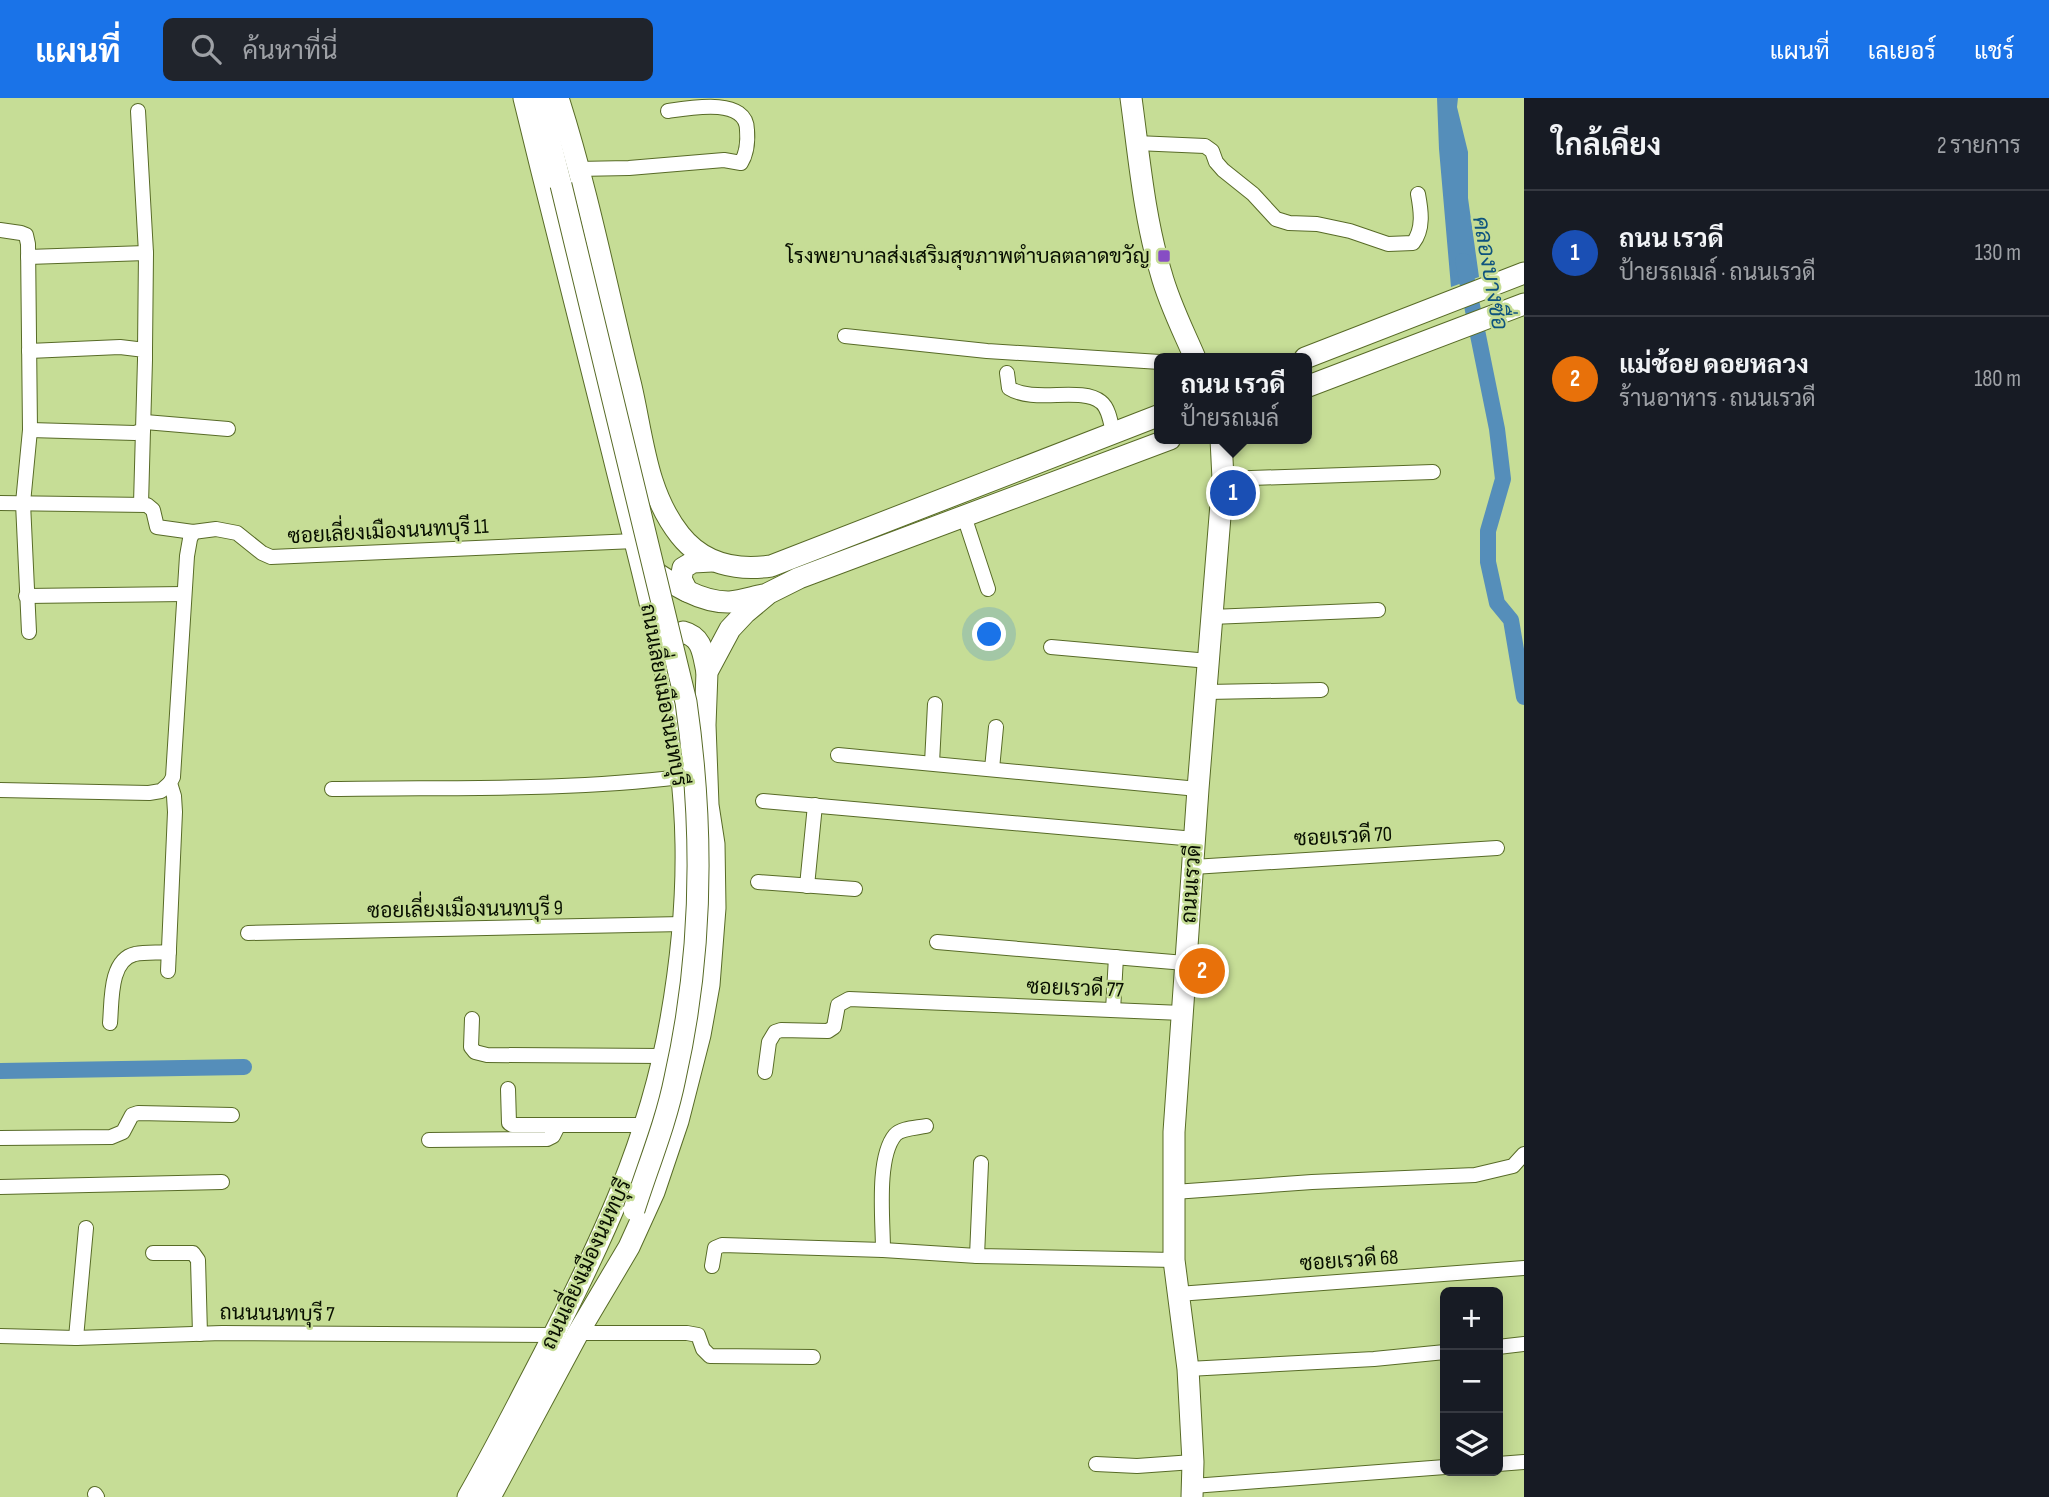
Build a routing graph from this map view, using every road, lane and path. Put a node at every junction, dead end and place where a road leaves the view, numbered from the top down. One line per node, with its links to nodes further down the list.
1 (524, 98): 37 (main road, ถนนเลี่ยงเมืองนนทบุรี)
2 (539, 98): 104 (main road, bridge)
3 (558, 98): 8 (main road)
4 (1131, 98): 7 (main road)
5 (138, 111): 11 (street)
6 (668, 111): 8 (street)
7 (1136, 143): 9 (street); 18 (main road)
8 (577, 169): 38 (main road)
9 (1418, 194)
10 (0, 230): 12 (street)
11 (146, 253): 12 (street); 17 (street)
12 (28, 257): 16 (street)
13 (1524, 273): 19 (main road)
14 (1517, 307): 22 (main road)
15 (845, 336): 20 (street)
16 (29, 351): 17 (street); 26 (street)
17 (145, 351): 24 (street)
18 (1193, 353)
19 (1312, 355)
20 (1154, 362)
21 (1007, 373): 27 (street)
22 (1312, 385)
23 (1154, 417): 27 (main road)
24 (144, 426): 25 (street); 26 (street); 34 (street)
25 (228, 429)
26 (30, 430): 33 (street)
27 (1113, 433): 38 (main road)
28 (1157, 444): 35 (main road, ถนนเลี่ยงเมืองนนทบุรี)
29 (1221, 444): 31 (main road, ถนนเรวดี)
30 (1433, 472): 31 (street)
31 (1223, 479): 46 (main road, ถนนเรวดี)
32 (0, 503): 33 (street)
33 (23, 503): 34 (street); 44 (street)
34 (141, 504): 36 (street, ซอยเลี่ยงเมืองนนทบุรี 11)
35 (964, 516): 40 (street); 42 (main road, ถนนเลี่ยงเมืองนนทบุรี)
36 (193, 532): 37 (street, ซอยเลี่ยงเมืองนนทบุรี 11); 43 (street)
37 (635, 541): 39 (main road, ถนนเลี่ยงเมืองนนทบุรี)
38 (712, 561): 41 (main road)
39 (640, 562): 41 (main road, ถนนเลี่ยงเมืองนนทบุรี); 50 (main road, ถนนเลี่ยงเมืองนนทบุรี)
40 (988, 589)
41 (688, 591): 42 (main road, ถนนเลี่ยงเมืองนนทบุรี)
42 (769, 593): 51 (main road, ถนนเลี่ยงเมืองนนทบุรี)
43 (184, 594): 44 (street); 60 (street)
44 (26, 596): 47 (street)
45 (1378, 610): 46 (street)
46 (1211, 617): 49 (main road, ถนนเรวดี)
47 (29, 632)
48 (1051, 647): 49 (street)
49 (1209, 661): 53 (main road, ถนนเรวดี)
50 (664, 671): 51 (main road); 59 (main road, ถนนเลี่ยงเมืองนนทบุรี)
51 (707, 672): 104 (main road, ถนนเลี่ยงเมืองนนทบุรี)
52 (1321, 690): 53 (street)
53 (1207, 692): 62 (main road, ถนนเรวดี)
54 (935, 704): 57 (street)
55 (996, 727): 58 (street)
56 (838, 755): 57 (street)
57 (932, 764): 58 (street)
58 (992, 769): 62 (street)
59 (680, 777): 61 (street); 72 (main road, ถนนเลี่ยงเมืองนนทบุรี)
60 (170, 783): 63 (street); 75 (street)
61 (332, 789)
62 (1198, 789): 66 (main road, ถนนเรวดี)
63 (0, 790)
64 (762, 801): 65 (street)
65 (815, 806): 66 (street); 70 (street)
66 (1195, 839): 68 (main road, ถนนเรวดี)
67 (1497, 848): 68 (street, ซอยเรวดี 70)
68 (1193, 867): 77 (main road, ถนนเรวดี)
69 (758, 883): 70 (street)
70 (807, 886): 71 (street)
71 (855, 889)
72 (683, 924): 73 (street, ซอยเลี่ยงเมืองนนทบุรี 9); 83 (main road, ถนนเลี่ยงเมืองนนทบุรี)
73 (248, 933)
74 (937, 942): 76 (street)
75 (169, 952): 78 (street); 82 (street)
76 (1116, 957): 77 (street); 79 (street)
77 (1185, 963): 80 (main road, ถนนเรวดี)
78 (168, 971)
79 (1113, 1010): 80 (street, ซอยเรวดี 77); 84 (street, ซอยเรวดี 77)
80 (1182, 1013): 96 (main road, ถนนเรวดี)
81 (472, 1019): 83 (street)
82 (110, 1023)
83 (663, 1056): 87 (main road, ถนนเลี่ยงเมืองนนทบุรี)
84 (765, 1072)
85 (508, 1089): 88 (street)
86 (233, 1115): 90 (street)
87 (645, 1125): 88 (street); 108 (main road, ถนนเลี่ยงเมืองนนทบุรี)
88 (558, 1126): 91 (street)
89 (926, 1126): 98 (street)
90 (0, 1138)
91 (429, 1140)
92 (1524, 1154): 96 (street)
93 (981, 1163): 100 (street)
94 (222, 1182): 95 (street)
95 (0, 1186)
96 (1174, 1192): 101 (main road, ถนนเรวดี)
97 (86, 1228): 110 (street)
98 (883, 1250): 100 (street); 102 (street)
99 (153, 1253): 106 (street)
100 (977, 1256): 101 (street)
101 (1174, 1260): 105 (main road, ถนนเรวดี)
102 (712, 1266)
103 (1524, 1268): 105 (street, ซอยเรวดี 68)
104 (608, 1282): 107 (main road, ถนนเลี่ยงเมืองนนทบุรี)
105 (1178, 1294): 115 (main road, ถนนเรวดี)
106 (200, 1334): 108 (street, ถนนนนทบุรี 7); 110 (street, ถนนนนทบุรี 7)
107 (578, 1334): 114 (street); 123 (main road, ถนนเลี่ยงเมืองนนทบุรี)
108 (554, 1335): 122 (main road, ถนนเลี่ยงเมืองนนทบุรี)
109 (0, 1336): 110 (street, ถนนนนทบุรี 7)
110 (76, 1338)
111 (1524, 1344): 112 (street)
112 (1503, 1346)
113 (1440, 1352): 115 (street)
114 (813, 1357)
115 (1188, 1369): 117 (main road, ถนนเรวดี)
116 (1524, 1461): 118 (street)
117 (1193, 1462): 119 (street); 121 (main road, ถนนเรวดี)
118 (1503, 1463)
119 (1096, 1464)
120 (1440, 1468): 121 (street)
121 (1193, 1491)
122 (468, 1497)
123 (490, 1497)

